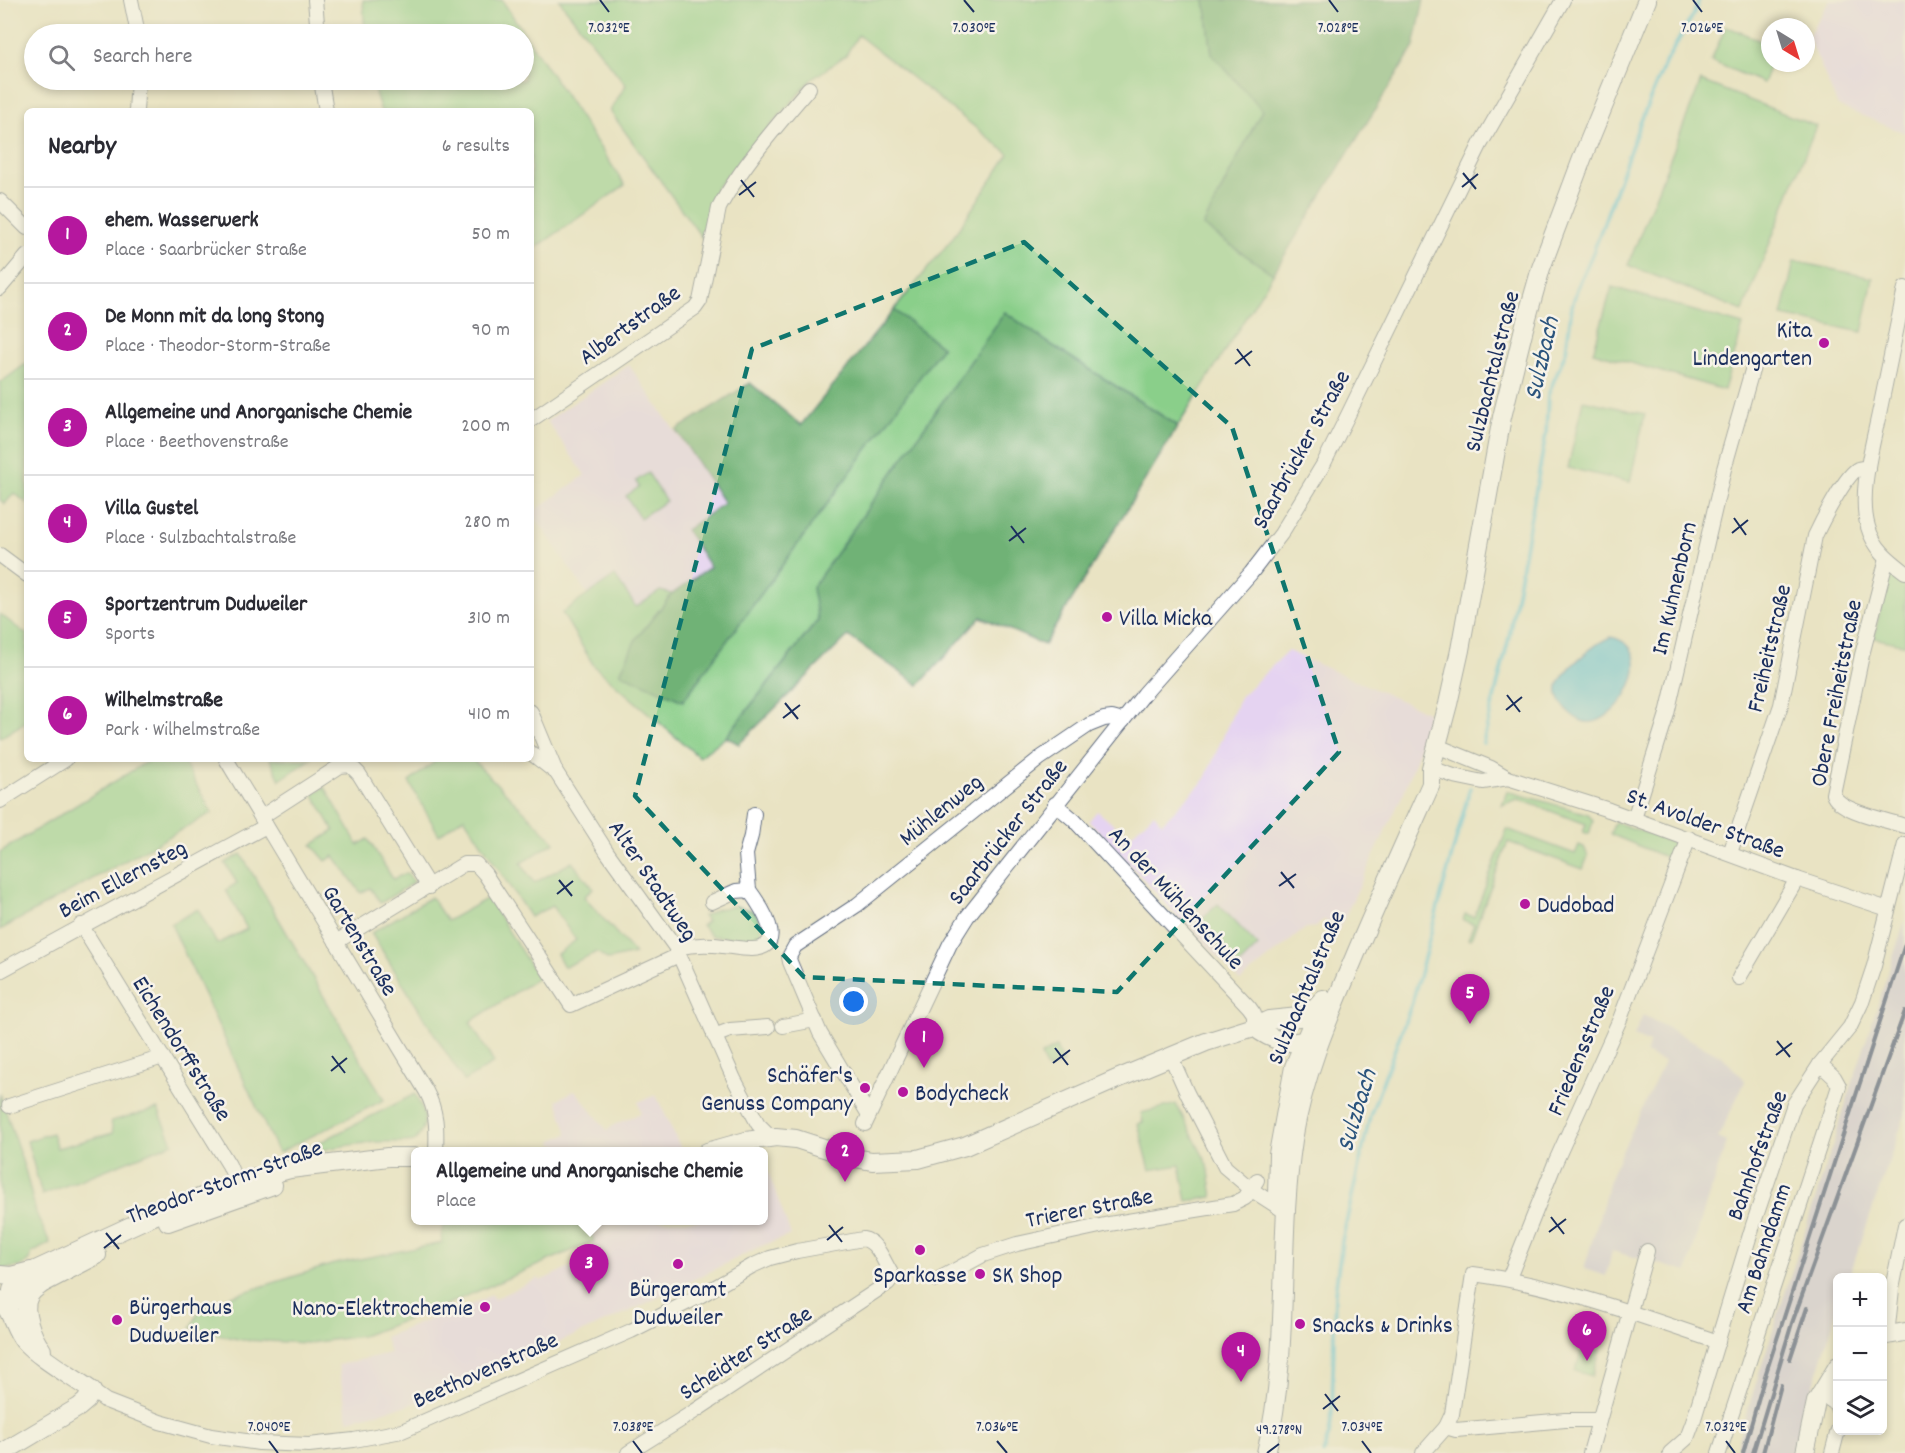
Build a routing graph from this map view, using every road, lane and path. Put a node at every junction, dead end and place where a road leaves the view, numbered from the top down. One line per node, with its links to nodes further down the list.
1 (131, 0): 5 (street)
2 (315, 0): 6 (street)
3 (1563, 0): 25 (street, Saarbrücker Straße)
4 (1647, 0): 26 (main road, Sulzbachtalstraße)
5 (136, 24)
6 (317, 24)
7 (809, 88): 18 (street, Albertstraße)
8 (137, 90): 10 (street)
9 (323, 90): 11 (street)
10 (136, 108)
11 (326, 108)
12 (0, 201): 13 (street)
13 (24, 225)
14 (24, 260): 15 (street)
15 (0, 288)
16 (1905, 288): 19 (street)
17 (1753, 367): 36 (street, Im Kuhnenborn)
18 (534, 418)
19 (1868, 468): 21 (street); 41 (street, Freiheitstraße)
20 (1, 558): 23 (street)
21 (1887, 558): 22 (street); 38 (street, Obere Freiheitstraße)
22 (1905, 572)
23 (24, 574)
24 (534, 719): 30 (street, Alter Stadtweg)
25 (1123, 721): 34 (street, Saarbrücker Straße); 54 (street, Mühlenweg)
26 (1437, 746): 31 (main road, Sulzbachtalstraße); 32 (street, St. Avolder Straße)
27 (534, 755): 30 (street)
28 (61, 762): 33 (street)
29 (228, 762): 37 (street, Gartenstraße)
30 (556, 772): 49 (street, Alter Stadtweg)
31 (1426, 774): 32 (street, St. Avolder Straße); 52 (main road, Sulzbachtalstraße); 58 (main road, Sulzbachtalstraße)
32 (1508, 778): 36 (street, St. Avolder Straße)
33 (0, 801)
34 (1056, 804): 54 (street, Saarbrücker Straße); 56 (street, An der Mühlenschule)
35 (754, 814): 44 (street)
36 (1634, 819): 39 (street, St. Avolder Straße)
37 (263, 822): 43 (street, Beim Ellernsteg); 47 (street, Beim Ellernsteg); 48 (street, Gartenstraße)
38 (1905, 826)
39 (1689, 838): 41 (street, St. Avolder Straße); 77 (street, Friedensstraße)
40 (1905, 844): 46 (street, Bahnhofstraße)
41 (1730, 853): 42 (street, St. Avolder Straße)
42 (1797, 879): 46 (street, St. Avolder Straße); 51 (street)
43 (429, 887): 48 (street); 49 (street)
44 (749, 890): 45 (street); 49 (street)
45 (712, 902)
46 (1888, 909): 64 (street, Bahnhofstraße)
47 (81, 926): 50 (street, Beim Ellernsteg); 62 (street, Eichendorffstraße)
48 (336, 942): 68 (street, Gartenstraße)
49 (678, 952): 59 (street, Alter Stadtweg)
50 (0, 971)
51 (1739, 978)
52 (1323, 999): 53 (main road); 60 (main road, Sulzbachtalstraße)
53 (1288, 1018): 56 (main road); 60 (main road)
54 (815, 1020): 55 (street)
55 (783, 1026)
56 (1254, 1027): 61 (main road); 63 (main road)
57 (768, 1028): 59 (street)
58 (1323, 1031): 60 (main road); 65 (main road, Sulzbachtalstraße)
59 (714, 1036): 67 (street, Alter Stadtweg)
60 (1306, 1041): 61 (main road); 65 (main road)
61 (1283, 1042): 65 (main road)
62 (163, 1057): 66 (street); 73 (street, Eichendorffstraße)
63 (1171, 1057): 67 (main road); 72 (street)
64 (1820, 1064): 83 (street, Bahnhofstraße); 97 (street, Am Bahndamm)
65 (1305, 1068): 71 (main road, Sulzbachtalstraße)
66 (9, 1106)
67 (771, 1137): 69 (main road)
68 (436, 1147)
69 (728, 1147)
70 (411, 1157): 73 (main road, Theodor-Storm-Straße)
71 (1284, 1158): 72 (street, Trierer Straße); 74 (main road, Sulzbachtalstraße)
72 (1255, 1185): 74 (street); 78 (street, Trierer Straße)
73 (239, 1189): 80 (main road, Theodor-Storm-Straße)
74 (1282, 1210): 93 (main road, Sulzbachtalstraße)
75 (1905, 1225): 82 (street)
76 (1647, 1251): 81 (street)
77 (1509, 1278): 81 (street); 89 (street)
78 (937, 1280)
79 (885, 1286): 85 (street, Beethovenstraße); 92 (street, Scheidter Straße)
80 (7, 1292): 85 (main road, Beethovenstraße)
81 (1630, 1312): 83 (street); 88 (street)
82 (1892, 1334)
83 (1718, 1342): 96 (street, Bahnhofstraße)
84 (1833, 1374): 86 (main road)
85 (92, 1391): 91 (main road)
86 (1821, 1393): 87 (street); 98 (main road)
87 (1833, 1402)
88 (1599, 1420): 89 (street); 95 (street)
89 (1446, 1427): 94 (street)
90 (1837, 1435): 99 (street)
91 (2, 1453)
92 (628, 1453)
93 (1266, 1453)
94 (1423, 1453)
95 (1590, 1453)
96 (1670, 1453)
97 (1719, 1453)
98 (1805, 1453)
99 (1832, 1453)

